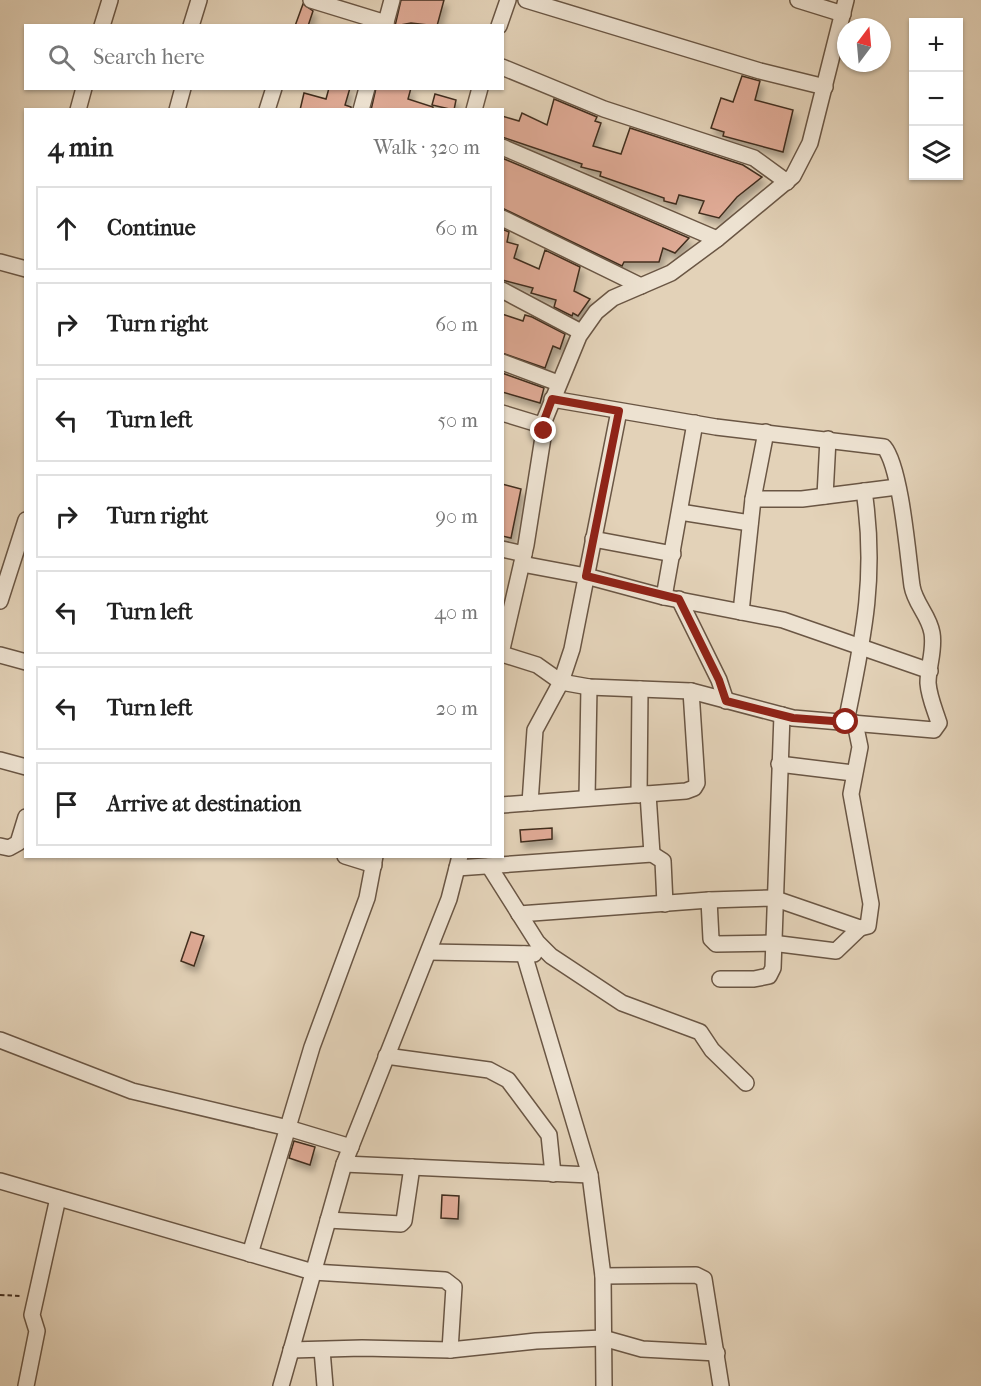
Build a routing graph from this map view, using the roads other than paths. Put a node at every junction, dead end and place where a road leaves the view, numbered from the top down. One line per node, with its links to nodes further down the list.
1 (110, 0): 9 (street)
2 (199, 0): 10 (street)
3 (311, 0): 11 (street)
4 (392, 0): 11 (street)
5 (507, 0): 12 (street)
6 (526, 0): 14 (street)
7 (798, 0): 8 (street)
8 (845, 7): 14 (street)
9 (103, 24)
10 (192, 24)
11 (385, 24)
12 (501, 24)
13 (504, 68): 26 (street)
14 (825, 87): 26 (street)
15 (83, 90): 20 (street)
16 (182, 90): 21 (street)
17 (272, 90): 22 (street)
18 (366, 90): 23 (street)
19 (479, 90): 24 (street)
20 (79, 108)
21 (178, 108)
22 (268, 108)
23 (362, 108)
24 (475, 108)
25 (504, 148): 28 (street)
26 (787, 182): 28 (street)
27 (504, 219): 31 (street)
28 (717, 239): 31 (street)
29 (0, 262): 30 (street)
30 (24, 268)
31 (641, 286): 33 (street)
32 (504, 291): 33 (street)
33 (581, 332): 35 (street)
34 (504, 363): 35 (street)
35 (558, 382): 36 (street)
36 (552, 399): 37 (street); 40 (street)
37 (619, 411): 39 (street); 50 (street)
38 (504, 414): 40 (street)
39 (696, 423): 41 (street); 47 (street)
40 (542, 426): 53 (street)
41 (766, 432): 42 (street); 46 (street)
42 (828, 439): 43 (street); 45 (street)
43 (897, 487): 44 (street); 64 (street)
44 (864, 491): 45 (street); 60 (street)
45 (825, 496): 46 (street)
46 (753, 499): 48 (street)
47 (680, 512): 48 (street); 52 (street)
48 (750, 523): 58 (street)
49 (24, 533): 54 (street)
50 (593, 539): 52 (street); 55 (street)
51 (504, 550): 53 (street)
52 (673, 554): 56 (street)
53 (523, 559): 55 (street); 59 (street)
54 (19, 565): 57 (street)
55 (586, 576): 56 (street); 65 (street)
56 (672, 598): 58 (street); 69 (street)
57 (0, 601)
58 (741, 612): 60 (street)
59 (504, 640)
60 (861, 646): 64 (street); 71 (street)
61 (0, 655): 63 (street)
62 (504, 655): 65 (street)
63 (24, 661)
64 (930, 671): 71 (street)
65 (561, 682): 66 (street); 78 (street)
66 (589, 687): 67 (street); 77 (street)
67 (640, 689): 68 (street); 76 (street)
68 (691, 691): 69 (street); 76 (street)
69 (726, 701): 70 (street)
70 (782, 715): 71 (street); 73 (street)
71 (851, 723): 75 (street)
72 (0, 760): 74 (street)
73 (779, 764): 75 (street); 87 (street)
74 (24, 766)
75 (853, 773): 91 (street)
76 (643, 795): 77 (street); 82 (street)
77 (587, 798): 78 (street)
78 (530, 803): 79 (street)
79 (504, 805)
80 (24, 824): 81 (street)
81 (0, 846)
82 (652, 854): 86 (street); 89 (street)
83 (357, 858): 84 (street)
84 (374, 861): 100 (street)
85 (458, 862): 86 (street); 93 (street)
86 (489, 866): 90 (street)
87 (773, 898): 88 (street); 91 (street); 92 (street)
88 (709, 900): 89 (street); 92 (street)
89 (665, 904): 90 (street)
90 (519, 914): 95 (street)
91 (860, 928): 92 (street)
92 (772, 944): 96 (street)
93 (429, 952): 94 (street); 98 (street)
94 (524, 954): 95 (street); 105 (street)
95 (551, 956): 99 (street)
96 (720, 979)
97 (0, 1040): 100 (street)
98 (386, 1056): 101 (street); 104 (street)
99 (746, 1083)
100 (288, 1128): 101 (street); 109 (street)
101 (351, 1147): 102 (street)
102 (344, 1164): 103 (street); 108 (street)
103 (412, 1167): 104 (street); 108 (street)
104 (553, 1174): 105 (street)
105 (590, 1175): 111 (street)
106 (0, 1181): 107 (street)
107 (58, 1198): 109 (street); 117 (street)
108 (328, 1220): 110 (street)
109 (250, 1254): 110 (street)
110 (313, 1272): 113 (street); 115 (street)
111 (603, 1276): 112 (street); 116 (street)
112 (603, 1338): 115 (street); 116 (street); 120 (street)
113 (291, 1350): 114 (street); 118 (street)
114 (322, 1350): 115 (street); 119 (street)
115 (450, 1350)
116 (717, 1353): 121 (street)
117 (26, 1386)
118 (281, 1386)
119 (325, 1386)
120 (604, 1386)
121 (721, 1386)

